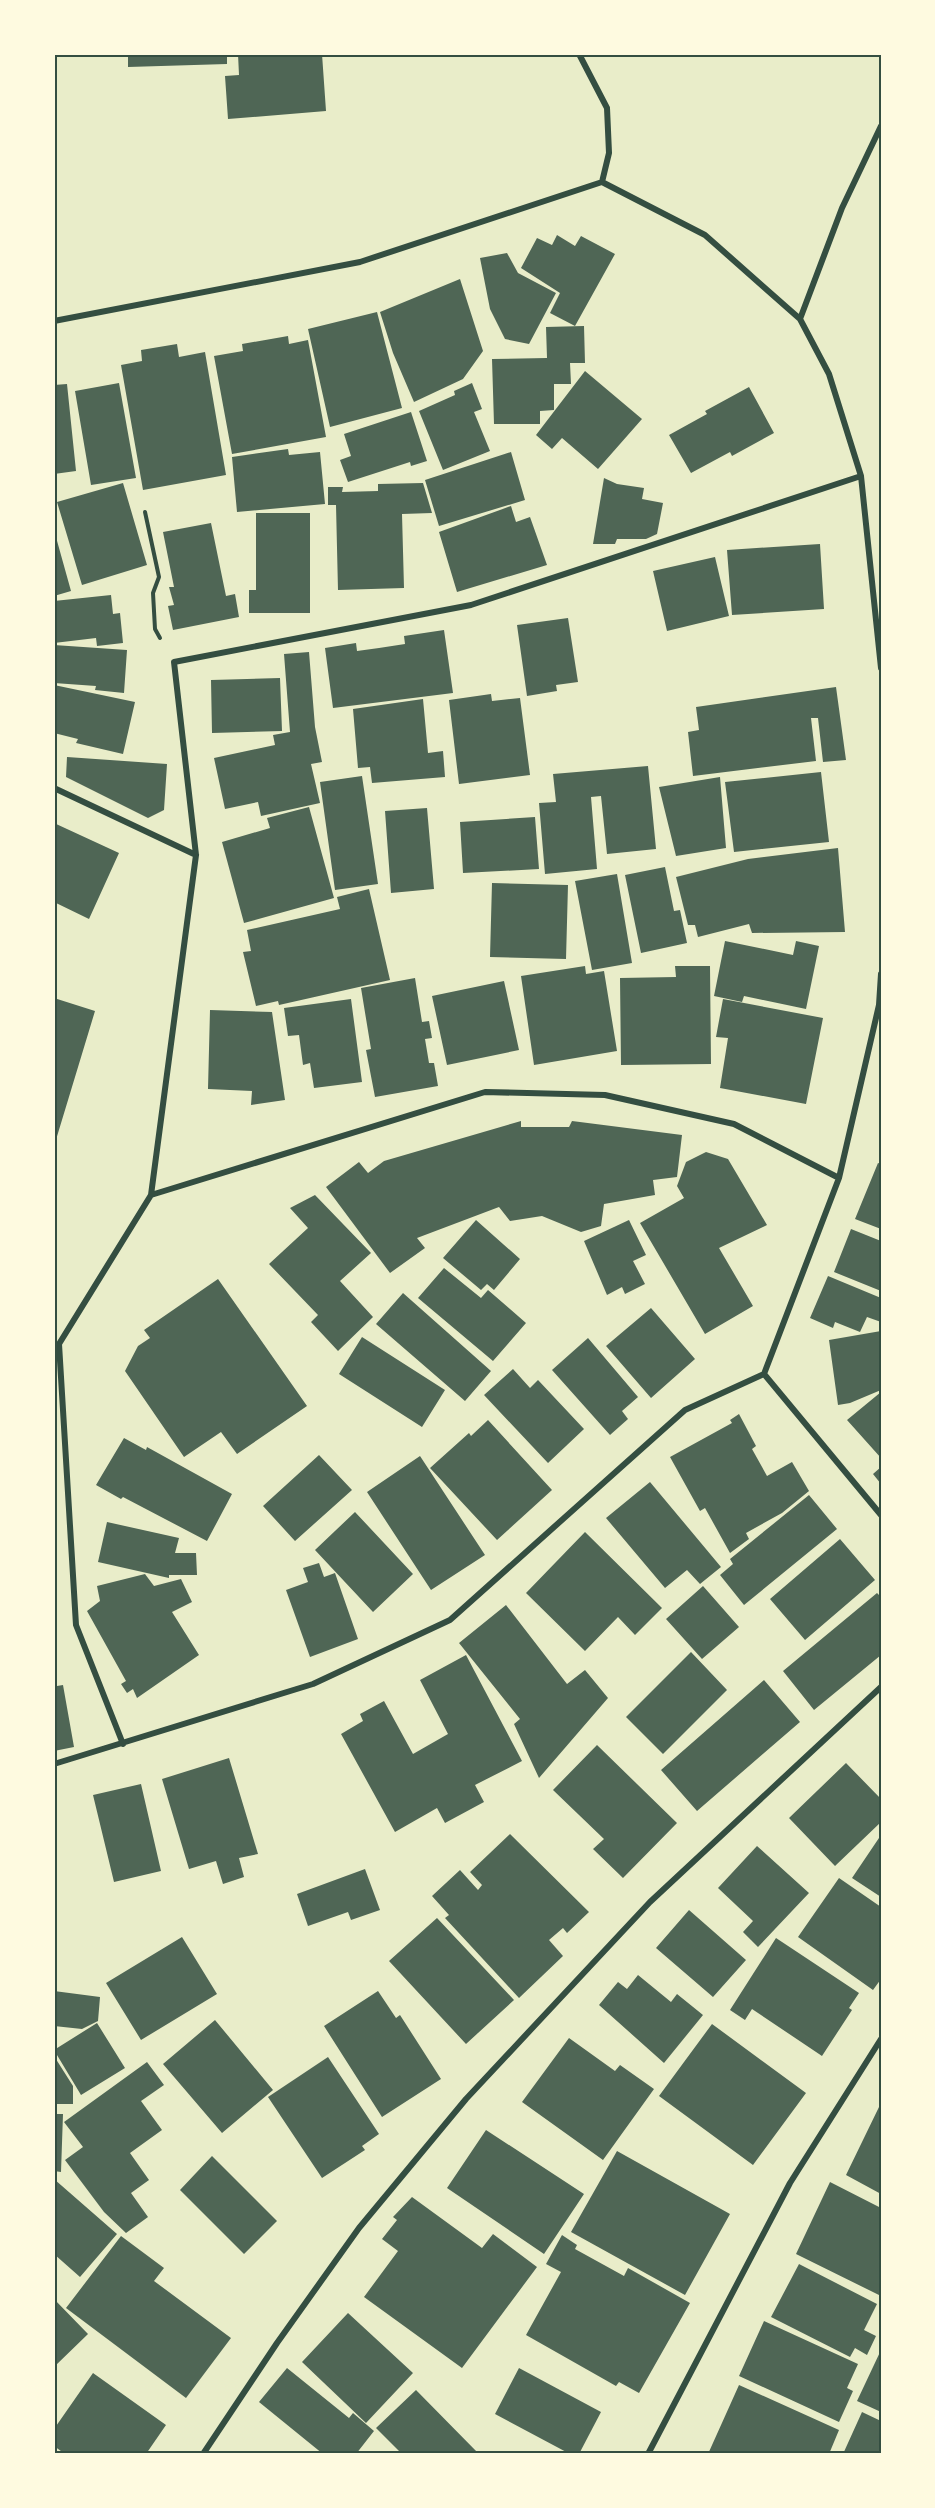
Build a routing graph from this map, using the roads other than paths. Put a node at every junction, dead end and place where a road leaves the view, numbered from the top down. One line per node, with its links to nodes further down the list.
1 (579, 54): 3 (street)
2 (881, 126): 4 (street)
3 (602, 182): 4 (street); 5 (street)
4 (800, 319): 6 (street)
5 (54, 321)
6 (861, 476): 7 (street); 9 (street)
7 (881, 668)
8 (54, 788): 9 (street)
9 (196, 855): 13 (street)
10 (881, 974): 11 (street)
11 (880, 1005): 12 (street)
12 (838, 1178): 13 (street); 15 (street)
13 (151, 1195): 14 (street)
14 (56, 1344): 18 (street)
15 (764, 1374): 16 (street); 18 (street)
16 (881, 1515)
17 (881, 1687): 21 (street)
18 (123, 1744): 19 (street)
19 (54, 1764)
20 (881, 2039): 22 (street)
21 (203, 2454)
22 (648, 2454)

